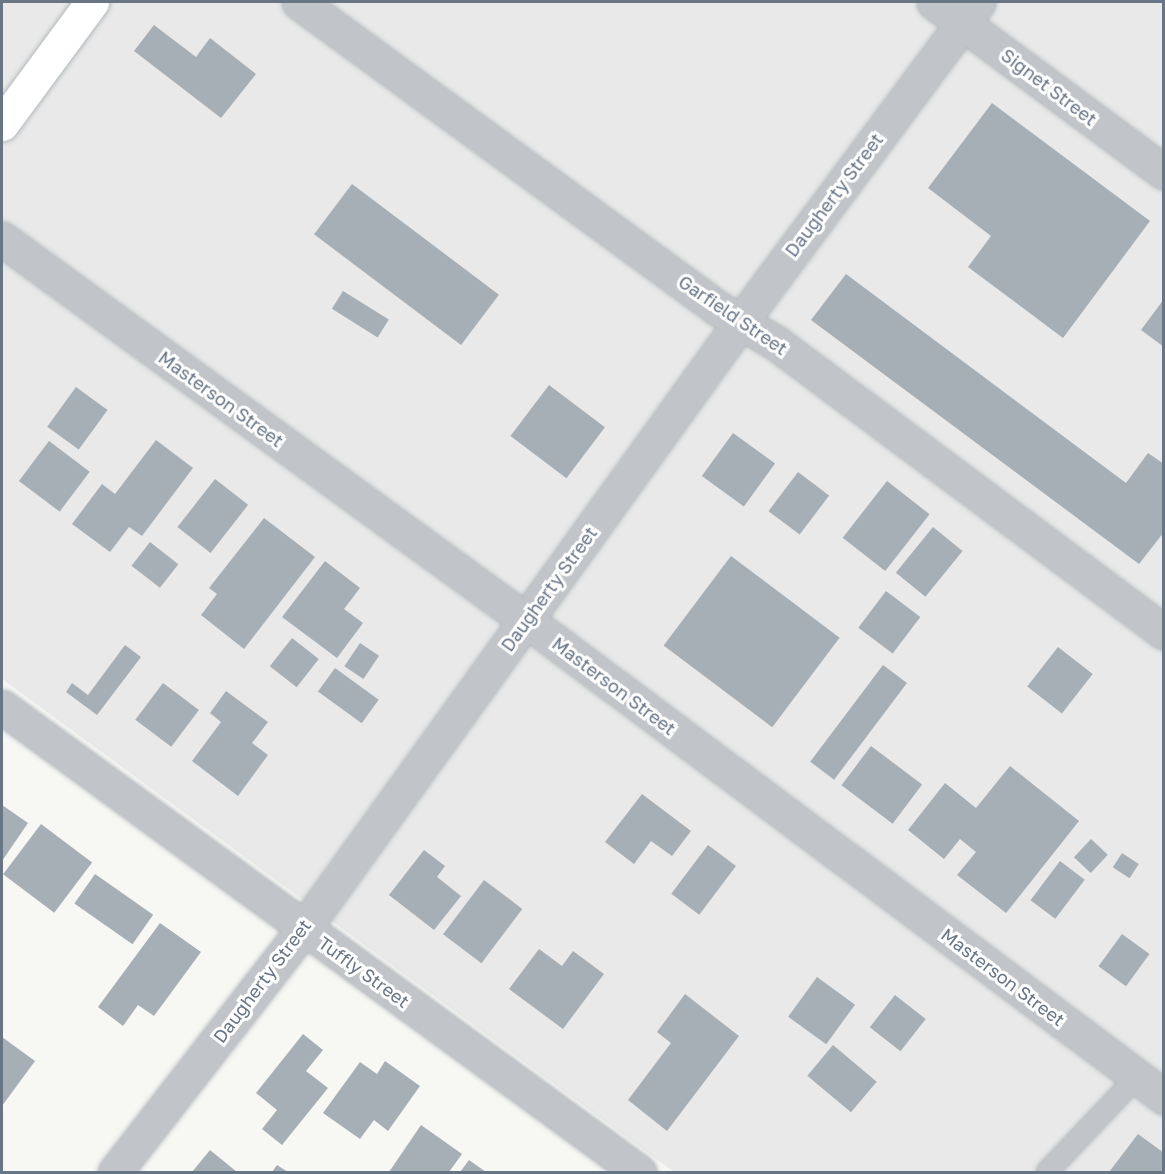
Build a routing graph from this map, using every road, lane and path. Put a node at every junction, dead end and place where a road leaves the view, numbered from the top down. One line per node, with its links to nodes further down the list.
1 (92, 2): 5 (main road)
2 (299, 2): 8 (street, Garfield Street)
3 (934, 2): 4 (street, Signet Street)
4 (970, 12): 6 (street, Signet Street); 8 (street, Daugherty Street)
5 (2, 124)
6 (1164, 172)
7 (2, 239): 9 (street, Masterson Street)
8 (742, 320): 9 (street, Daugherty Street); 10 (street, Garfield Street)
9 (526, 621): 12 (street, Daugherty Street); 13 (street, Masterson Street)
10 (1164, 632)
11 (2, 707): 12 (street, Tuffly Street)
12 (304, 928): 15 (street, Daugherty Street); 16 (street, Tuffly Street)
13 (1137, 1077): 14 (street, Masterson Street); 17 (lane)
14 (1164, 1097)
15 (115, 1173)
16 (639, 1173)
17 (1047, 1173)

